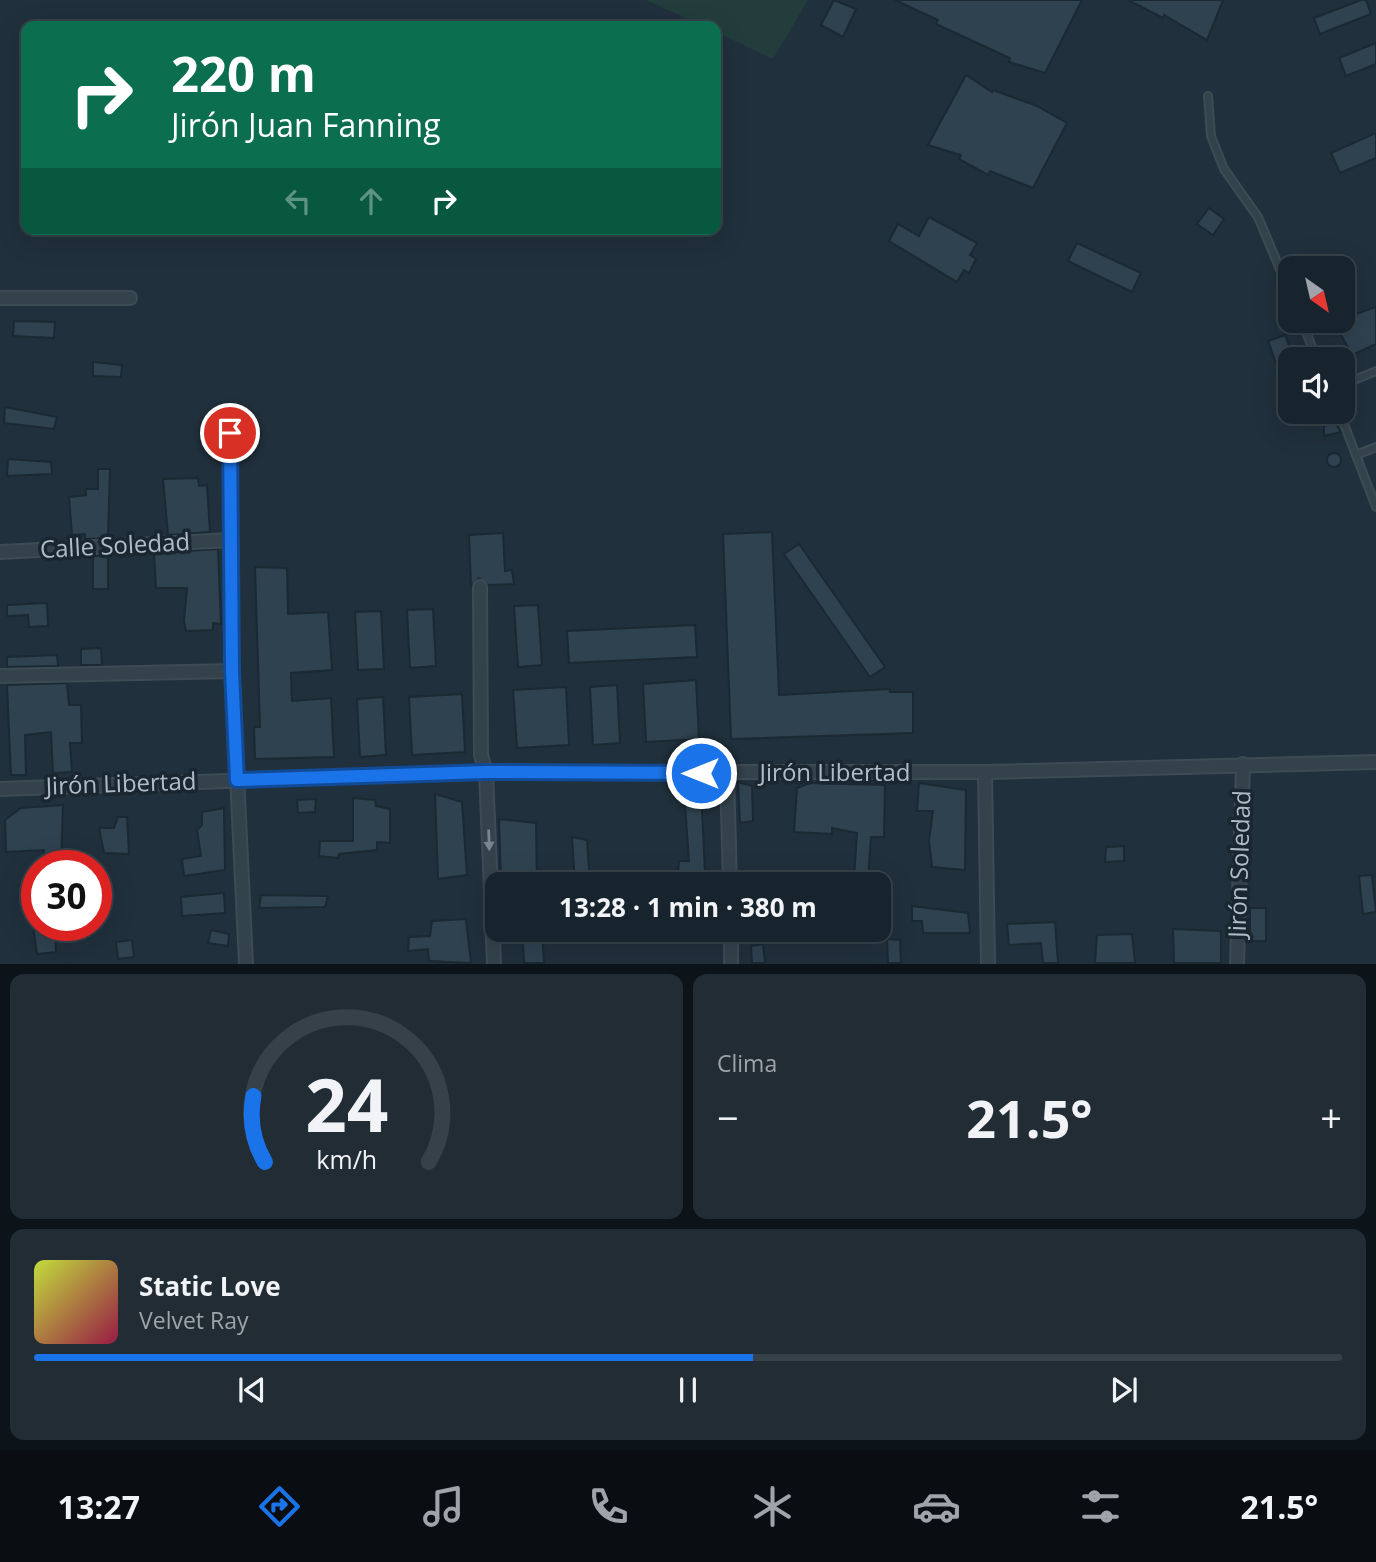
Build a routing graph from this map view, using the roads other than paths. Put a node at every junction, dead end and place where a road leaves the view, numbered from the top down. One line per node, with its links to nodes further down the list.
1 (1208, 96): 2 (lane)
2 (1278, 264)
3 (0, 298): 4 (street)
4 (130, 298)
5 (1376, 371): 6 (lane)
6 (1355, 380)
7 (1344, 424): 10 (lane)
8 (230, 433): 12 (street)
9 (1376, 447): 10 (lane)
10 (1356, 455): 11 (lane)
11 (1376, 507)
12 (231, 540): 13 (street, Calle Soledad); 15 (street)
13 (0, 552)
14 (480, 587): 19 (street)
15 (232, 671): 16 (street); 22 (street)
16 (0, 676)
17 (1376, 762): 18 (street, Jirón Libertad)
18 (1243, 764): 20 (street, Jirón Libertad); 30 (street, Jirón Soledad)
19 (486, 772): 21 (street, Jirón Libertad); 22 (street, Jirón Libertad); 27 (street, one-way to 27)
20 (985, 772): 21 (street, Jirón Libertad); 29 (street)
21 (727, 773): 24 (street)
22 (237, 780): 23 (street, Jirón Libertad); 26 (street)
23 (0, 789)
24 (730, 872)
25 (731, 942): 28 (street)
26 (246, 964)
27 (494, 964)
28 (731, 964)
29 (988, 964)
30 (1237, 964)

